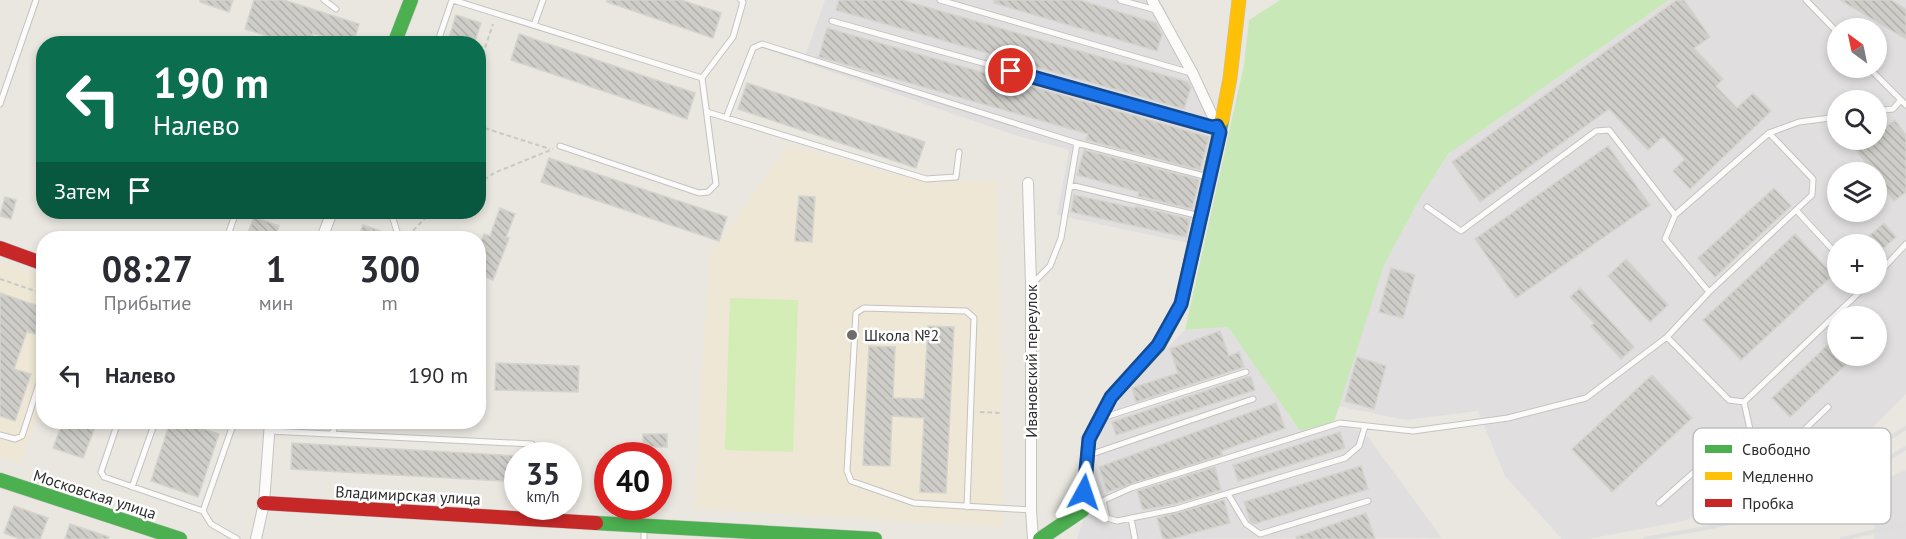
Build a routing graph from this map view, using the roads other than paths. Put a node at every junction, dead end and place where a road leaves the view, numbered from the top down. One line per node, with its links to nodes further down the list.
1 (36, 0): 23 (lane)
2 (324, 0): 12 (lane)
3 (411, 0): 17 (street)
4 (453, 0): 16 (lane); 18 (lane)
5 (543, 0): 16 (lane)
6 (741, 0): 20 (lane)
7 (940, 0): 19 (lane)
8 (1120, 0): 13 (lane)
9 (1152, 0): 13 (street)
10 (1239, 0): 29 (street)
11 (1806, 0): 15 (lane)
12 (336, 9)
13 (1158, 11): 19 (street)
14 (832, 21): 29 (lane)
15 (1827, 22)
16 (534, 25): 20 (lane)
17 (397, 36)
18 (440, 36)
19 (1193, 74): 29 (street)
20 (702, 78): 26 (lane)
21 (1878, 78): 22 (lane)
22 (1900, 101): 24 (lane); 25 (lane)
23 (0, 104)
24 (1906, 105)
25 (1887, 110)
26 (707, 112): 27 (lane); 32 (lane)
27 (726, 118): 31 (lane); 33 (lane)
28 (1827, 118): 30 (lane)
29 (1219, 129): 34 (street)
30 (1769, 133): 38 (lane); 39 (lane)
31 (1077, 143): 34 (lane); 36 (lane)
32 (560, 146)
33 (959, 152)
34 (1210, 177): 40 (street)
35 (1028, 183): 46 (street, Ивановский переулок)
36 (1070, 185): 40 (lane); 46 (lane)
37 (1427, 207): 39 (lane)
38 (1796, 210): 41 (lane); 47 (lane)
39 (1675, 215): 47 (lane)
40 (1201, 216): 55 (street)
41 (1827, 244)
42 (1906, 244): 45 (lane)
43 (0, 248): 44 (street)
44 (36, 261)
45 (1887, 264)
46 (1031, 285): 78 (street, Ивановский переулок)
47 (1710, 292): 49 (lane)
48 (1857, 294): 53 (lane)
49 (1667, 337): 53 (lane); 56 (lane)
50 (1246, 372): 55 (lane)
51 (36, 392): 66 (lane)
52 (1253, 399): 68 (lane)
53 (1744, 402): 57 (lane)
54 (1828, 407): 58 (lane)
55 (1100, 418): 68 (street)
56 (1365, 426): 72 (lane); 73 (lane)
57 (1750, 428)
58 (1806, 428)
59 (116, 429): 71 (lane)
60 (152, 429): 71 (lane)
61 (231, 429): 80 (lane)
62 (269, 429): 75 (street)
63 (293, 429): 65 (lane)
64 (334, 429): 65 (lane)
65 (332, 434): 67 (lane)
66 (0, 435)
67 (504, 443)
68 (1087, 455): 79 (street)
69 (1693, 473): 76 (lane)
70 (0, 480): 83 (street, Московская улица)
71 (132, 487): 80 (lane)
72 (1228, 494): 74 (lane); 81 (lane)
73 (1103, 501): 79 (lane); 81 (lane)
74 (1368, 501)
75 (264, 503): 82 (street, Владимирская улица); 85 (street)
76 (1659, 504)
77 (967, 507): 77 (lane); 78 (lane)
78 (1031, 510): 87 (street, Ивановский переулок)
79 (1083, 510): 88 (street)
80 (203, 511): 84 (lane)
81 (1131, 518): 89 (lane)
82 (644, 532): 86 (street, Владимирская улица)
83 (180, 539)
84 (237, 539)
85 (256, 539)
86 (875, 539)
87 (1033, 539)
88 (1040, 539)
89 (1135, 539)

